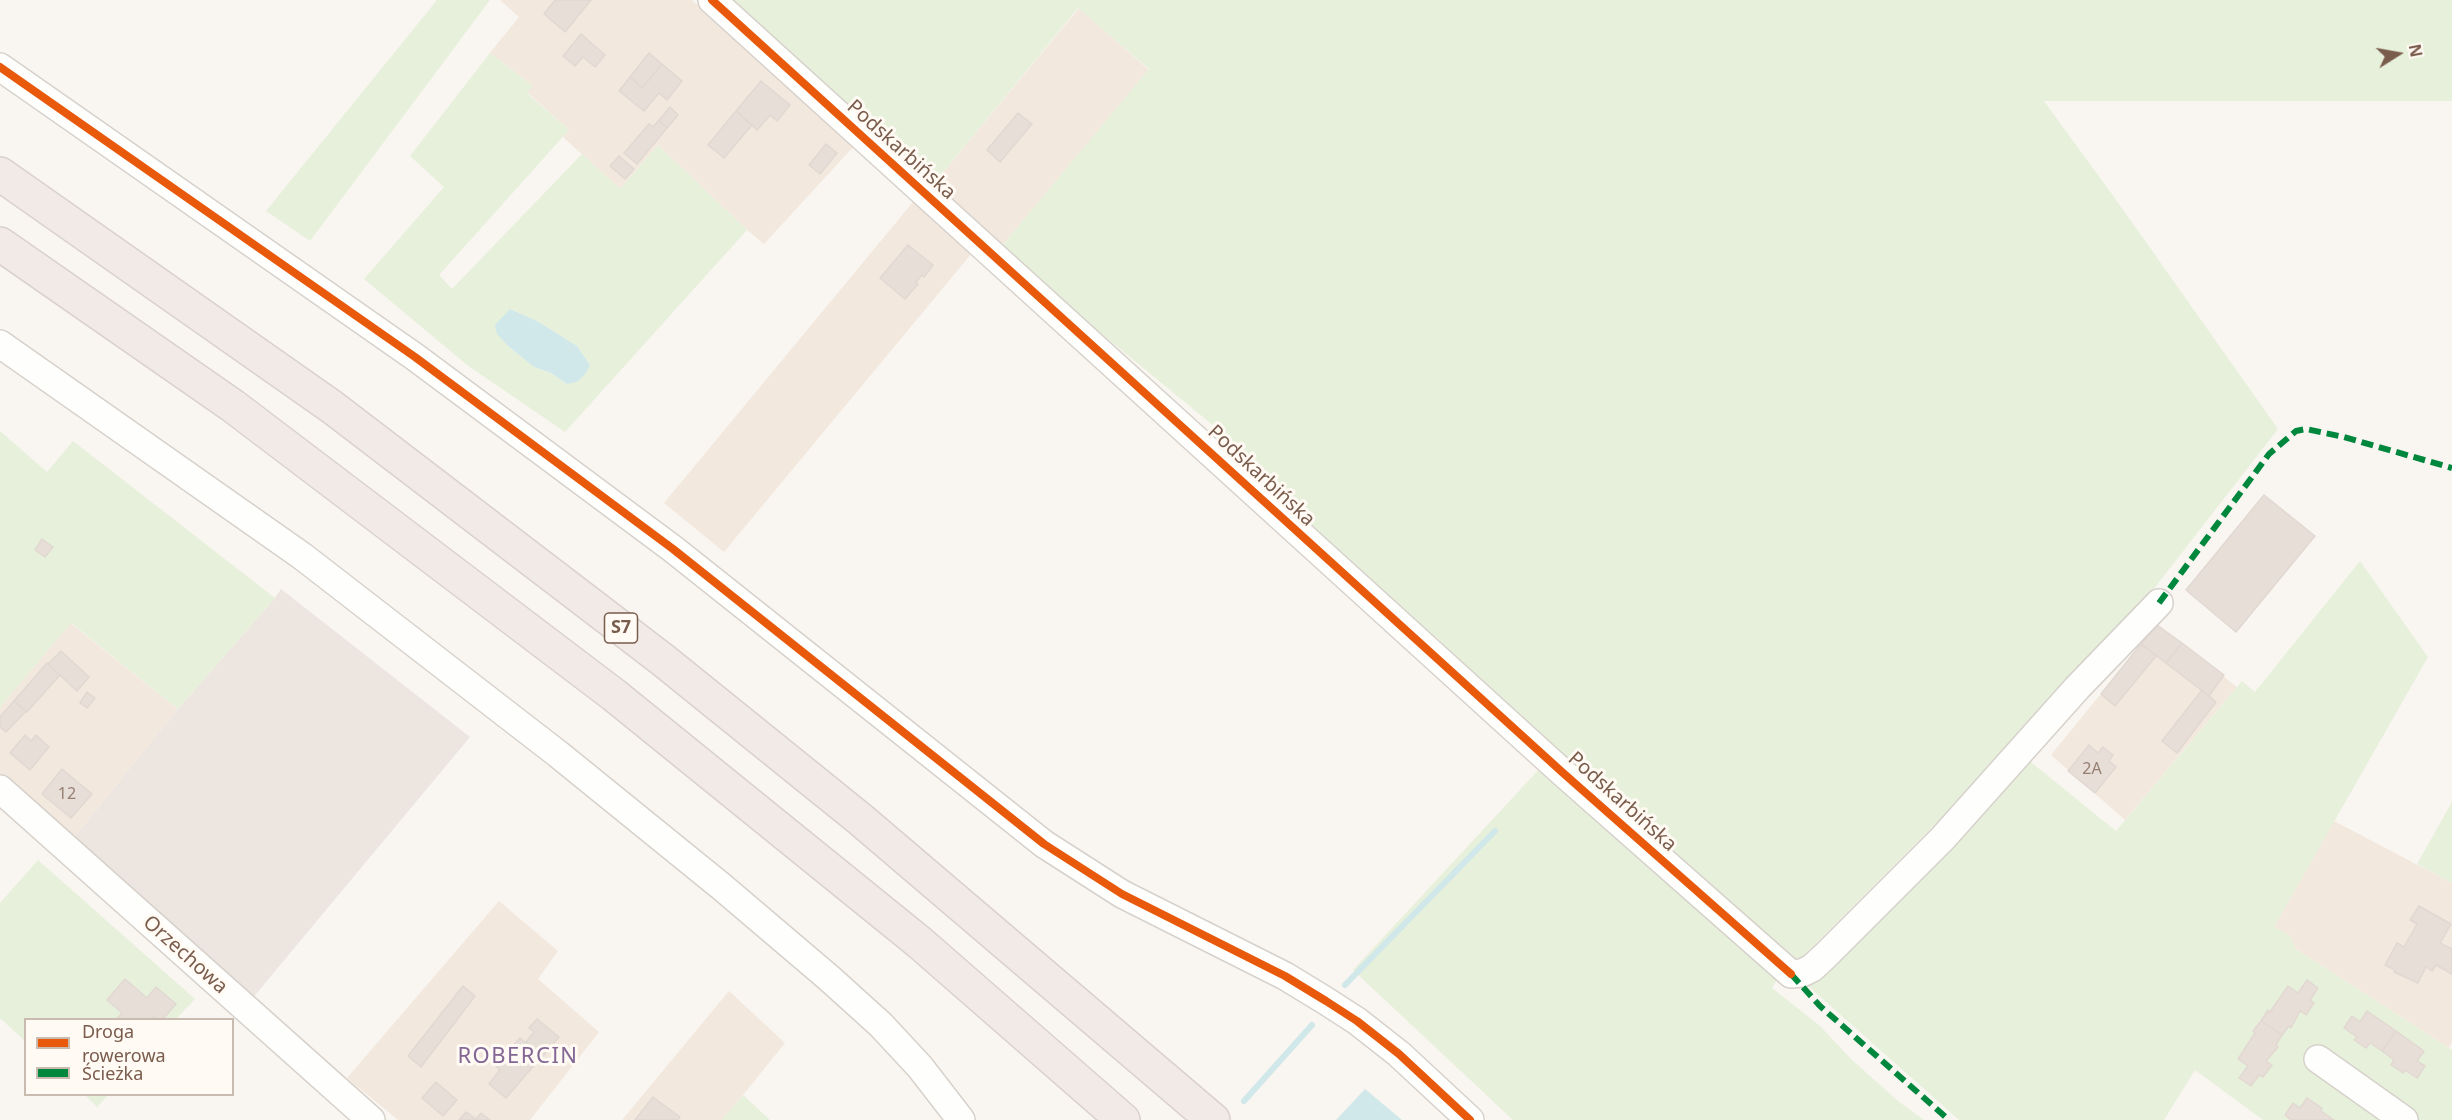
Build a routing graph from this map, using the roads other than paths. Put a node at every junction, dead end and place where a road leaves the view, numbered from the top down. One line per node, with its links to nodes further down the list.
1 (712, 0): 6 (street, Podskarbińska)
2 (0, 67): 13 (street)
3 (0, 174): 12 (highway, S7)
4 (0, 244): 11 (highway)
5 (0, 344): 10 (street)
6 (2159, 603)
7 (0, 789): 9 (street, Orzechowa)
8 (2318, 1059): 14 (street)
9 (371, 1120)
10 (961, 1120)
11 (1123, 1120)
12 (1213, 1120)
13 (1470, 1120)
14 (2404, 1120)

